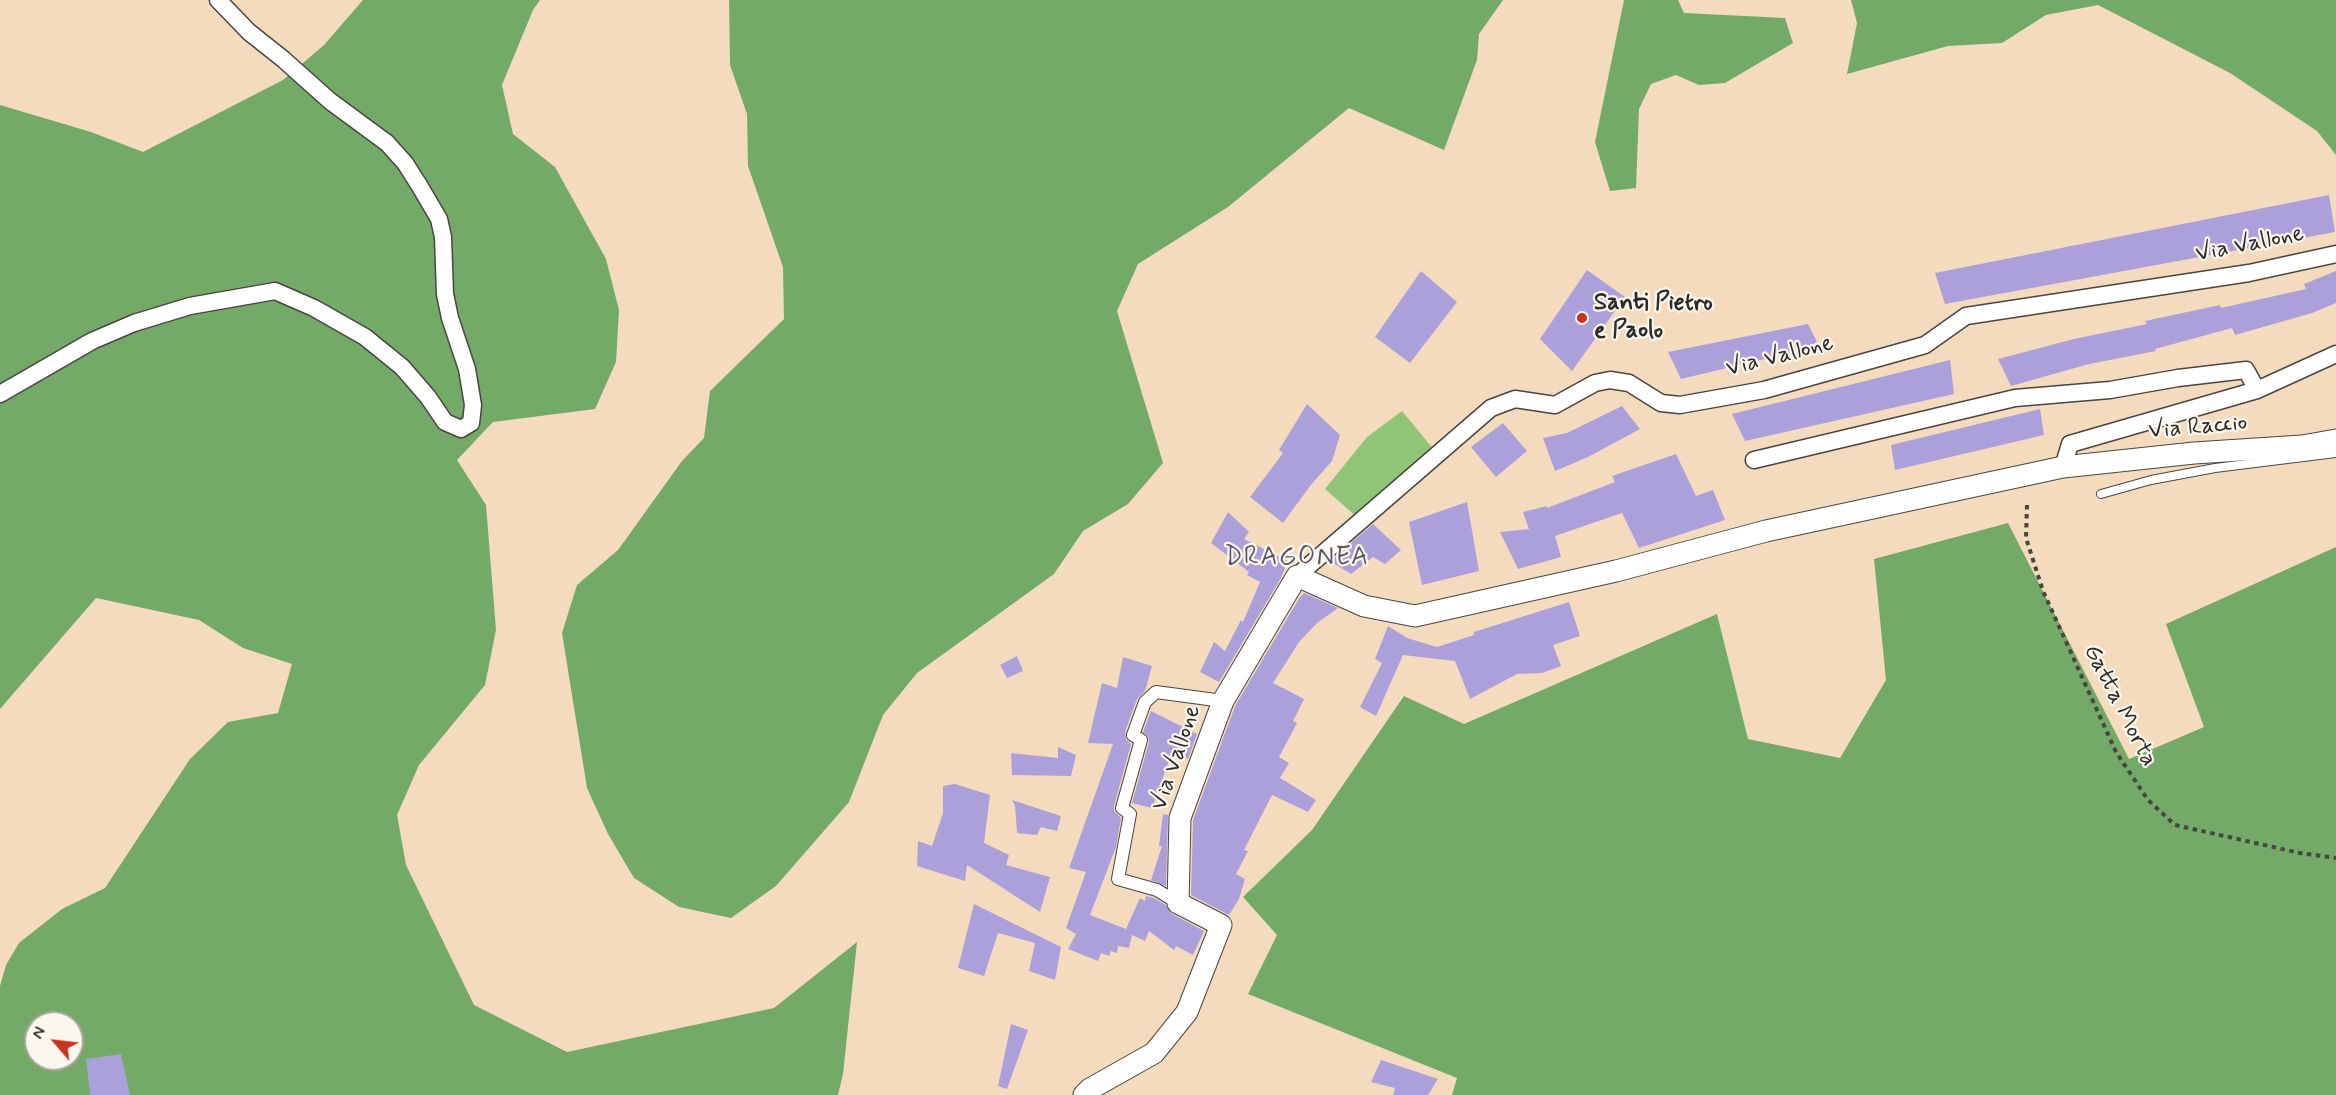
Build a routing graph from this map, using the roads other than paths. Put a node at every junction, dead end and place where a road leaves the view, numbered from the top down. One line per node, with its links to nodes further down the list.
1 (218, 0): 5 (street)
2 (2336, 254): 11 (street, Via Vallone)
3 (2336, 354): 4 (street)
4 (2257, 390): 8 (street); 9 (street)
5 (0, 394)
6 (2336, 440): 9 (street, Via Raccio)
7 (2336, 453): 10 (lane)
8 (1754, 460)
9 (2063, 467): 11 (street)
10 (2101, 494)
11 (1297, 576): 12 (street, Via Vallone)
12 (1223, 701): 13 (street, Via Vallone); 13 (street, Via Vallone)
13 (1178, 903): 14 (street, Via Vallone)
14 (1084, 1095)

